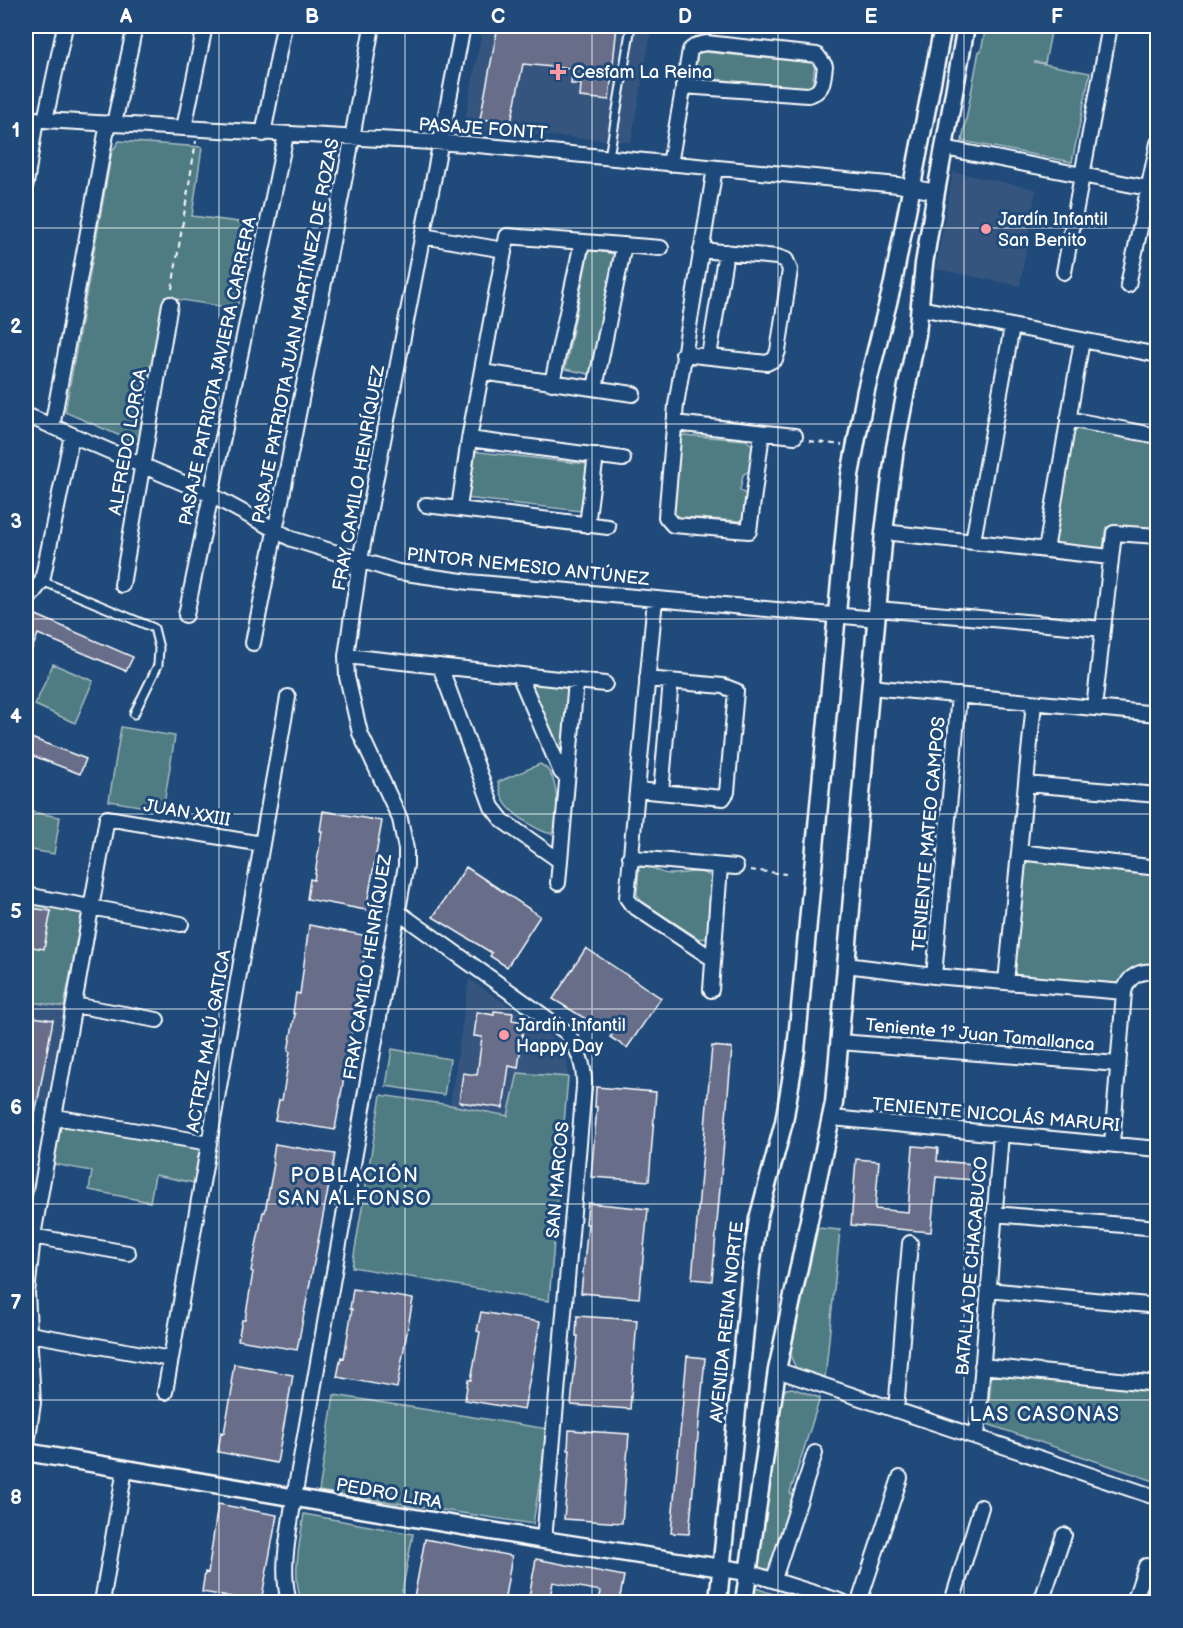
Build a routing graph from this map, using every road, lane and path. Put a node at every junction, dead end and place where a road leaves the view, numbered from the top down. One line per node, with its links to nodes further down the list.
1 (65, 26): 12 (street)
2 (135, 26): 13 (street)
3 (205, 26): 14 (street)
4 (284, 26): 16 (street)
5 (372, 26): 18 (street, PASAJE PATRIOTA JUAN MARTÍNEZ DE ROZAS)
6 (463, 26): 19 (street, FRAY CAMILO HENRÍQUEZ)
7 (631, 26): 22 (lane)
8 (943, 26): 27 (street, AVENIDA REINA NORTE)
9 (966, 26): 21 (street)
10 (1110, 26): 25 (street)
11 (683, 86): 11 (street); 23 (street)
12 (36, 119): 13 (street, PASAJE FONTT); 26 (street)
13 (111, 124): 14 (street, PASAJE FONTT); 53 (street)
14 (184, 128): 15 (street, PASAJE FONTT)
15 (198, 129): 16 (street, PASAJE FONTT); 39 (path)
16 (263, 134): 17 (street, PASAJE FONTT)
17 (285, 135): 18 (street, PASAJE FONTT); 62 (street, PASAJE PATRIOTA JAVIERA CARRERA)
18 (352, 139): 19 (street, PASAJE FONTT); 67 (street, PASAJE PATRIOTA JUAN MARTÍNEZ DE ROZAS)
19 (441, 142): 22 (street, PASAJE FONTT); 30 (street, FRAY CAMILO HENRÍQUEZ)
20 (1158, 143): 28 (street)
21 (944, 148): 25 (street); 29 (street)
22 (609, 157): 23 (street, PASAJE FONTT)
23 (670, 164): 24 (street, PASAJE FONTT)
24 (715, 168): 27 (street, PASAJE FONTT); 35 (street)
25 (1082, 175): 28 (street); 37 (street)
26 (26, 184)
27 (912, 187): 29 (street, PASAJE FONTT); 80 (street, AVENIDA REINA NORTE)
28 (1153, 189): 38 (street)
29 (936, 192): 40 (street)
30 (423, 237): 34 (street); 73 (street, FRAY CAMILO HENRÍQUEZ)
31 (582, 242): 32 (street); 34 (street); 47 (street)
32 (624, 245): 33 (street); 48 (street)
33 (661, 248)
34 (504, 250): 46 (street)
35 (701, 250): 36 (street); 43 (street)
36 (726, 252): 45 (street); 45 (street)
37 (1064, 272)
38 (1128, 285)
39 (170, 304): 61 (street, ALFREDO LORCA)
40 (920, 308): 41 (street); 68 (street)
41 (1012, 327): 42 (street); 70 (street)
42 (1082, 340): 44 (street); 51 (street)
43 (683, 354): 45 (street); 52 (street)
44 (1158, 355)
45 (709, 356)
46 (482, 372): 47 (street); 58 (street)
47 (552, 382): 48 (street)
48 (595, 388): 49 (street)
49 (633, 394)
50 (26, 415): 53 (street, PINTOR NEMESIO ANTÚNEZ)
51 (1068, 419): 56 (street); 71 (street)
52 (674, 423): 54 (street); 54 (street)
53 (52, 427): 55 (street, PINTOR NEMESIO ANTÚNEZ)
54 (762, 433): 57 (street)
55 (72, 435): 61 (street, PINTOR NEMESIO ANTÚNEZ); 74 (street)
56 (1158, 435)
57 (795, 436)
58 (469, 439): 59 (street); 64 (street)
59 (596, 455): 60 (street); 65 (street)
60 (623, 459)
61 (143, 465): 62 (street, PINTOR NEMESIO ANTÚNEZ); 75 (street, ALFREDO LORCA)
62 (211, 495): 67 (street, PINTOR NEMESIO ANTÚNEZ); 79 (street, PASAJE PATRIOTA JAVIERA CARRERA)
63 (426, 505): 64 (street)
64 (459, 508): 65 (street)
65 (587, 525): 66 (street)
66 (608, 527)
67 (276, 531): 73 (street, PINTOR NEMESIO ANTÚNEZ); 82 (street, PASAJE PATRIOTA JUAN MARTÍNEZ DE ROZAS)
68 (884, 532): 70 (street); 78 (street)
69 (1158, 536): 72 (street)
70 (973, 541): 71 (street)
71 (1046, 549): 72 (street)
72 (1110, 557): 81 (street)
73 (360, 560): 76 (street, PINTOR NEMESIO ANTÚNEZ); 83 (street, FRAY CAMILO HENRÍQUEZ)
74 (42, 581): 77 (street); 95 (lane)
75 (122, 585)
76 (655, 599): 80 (street, PINTOR NEMESIO ANTÚNEZ); 86 (street)
77 (26, 602)
78 (878, 614): 80 (street, PINTOR NEMESIO ANTÚNEZ); 81 (street, PINTOR NEMESIO ANTÚNEZ); 90 (street)
79 (186, 615)
80 (836, 615): 157 (street, AVENIDA REINA NORTE)
81 (1103, 629): 94 (street)
82 (254, 643)
83 (346, 656): 84 (street); 113 (street, FRAY CAMILO HENRÍQUEZ)
84 (440, 666): 85 (street); 105 (street)
85 (519, 675): 87 (street); 97 (street)
86 (647, 679): 88 (street); 99 (street)
87 (576, 681): 89 (street); 97 (street)
88 (671, 681): 100 (street); 100 (street)
89 (604, 684)
90 (870, 687): 91 (street); 116 (street)
91 (959, 696): 93 (street); 118 (street, TENIENTE MATEO CAMPOS)
92 (288, 697): 102 (street, ACTRIZ MALÚ GATICA)
93 (1034, 702): 94 (street); 98 (street)
94 (1094, 708): 96 (street)
95 (134, 714)
96 (1158, 714)
97 (567, 777): 105 (street)
98 (1026, 784): 101 (street); 103 (street)
99 (637, 790): 100 (street); 104 (street)
100 (661, 792)
101 (1158, 795)
102 (262, 844): 112 (street, JUAN XXIII); 129 (street, ACTRIZ MALÚ GATICA)
103 (1019, 852): 108 (street); 119 (street)
104 (630, 856): 106 (street); 115 (street)
105 (560, 861): 110 (street)
106 (720, 866): 107 (street); 115 (street)
107 (736, 867): 109 (path)
108 (1158, 868)
109 (786, 874)
110 (558, 883)
111 (26, 895): 112 (street)
112 (92, 908): 114 (street); 122 (street)
113 (398, 912): 151 (street, FRAY CAMILO HENRÍQUEZ); 155 (street, SAN MARCOS)
114 (181, 924)
115 (713, 959): 120 (street)
116 (846, 965): 118 (street); 124 (street)
117 (1158, 972): 121 (street)
118 (933, 976): 119 (street)
119 (1006, 982): 121 (street)
120 (711, 990)
121 (1124, 992): 125 (street)
122 (74, 1005): 123 (street); 126 (street)
123 (157, 1020)
124 (840, 1042): 125 (street, Teniente 1º Juan Tamallanca); 127 (street)
125 (1118, 1064): 130 (street)
126 (56, 1117): 129 (street); 134 (street)
127 (832, 1118): 128 (street, TENIENTE NICOLÁS MARURI); 142 (street)
128 (1001, 1134): 130 (street, TENIENTE NICOLÁS MARURI); 132 (street, BATALLA DE CHACABUCO)
129 (209, 1143): 140 (street, ACTRIZ MALÚ GATICA)
130 (1112, 1144): 131 (street, TENIENTE NICOLÁS MARURI)
131 (1158, 1149)
132 (994, 1214): 133 (street); 137 (street, BATALLA DE CHACABUCO)
133 (1158, 1228)
134 (29, 1236): 136 (street); 139 (street)
135 (910, 1244): 145 (street)
136 (128, 1253)
137 (988, 1290): 138 (street); 141 (street, BATALLA DE CHACABUCO)
138 (1158, 1306)
139 (30, 1334): 140 (street); 147 (street)
140 (171, 1359): 144 (street, ACTRIZ MALÚ GATICA)
141 (982, 1366): 143 (street); 146 (street, BATALLA DE CHACABUCO)
142 (777, 1370): 145 (street); 158 (street)
143 (1158, 1384)
144 (165, 1392)
145 (896, 1410): 146 (street)
146 (976, 1437): 152 (street)
147 (26, 1452): 149 (street, PEDRO LIRA)
148 (815, 1453): 159 (street)
149 (125, 1469): 151 (street, PEDRO LIRA); 161 (street)
150 (900, 1478): 165 (street)
151 (294, 1498): 155 (street, PEDRO LIRA); 162 (street, FRAY CAMILO HENRÍQUEZ)
152 (1158, 1498)
153 (981, 1508): 166 (street)
154 (1064, 1536): 167 (street)
155 (544, 1540): 157 (street, PEDRO LIRA)
156 (1146, 1566): 168 (street)
157 (720, 1568): 158 (street, PEDRO LIRA); 163 (street, AVENIDA REINA NORTE)
158 (747, 1572): 159 (street); 164 (street)
159 (774, 1579): 160 (street)
160 (834, 1601)
161 (102, 1602)
162 (289, 1602)
163 (718, 1602)
164 (744, 1602)
165 (859, 1602)
166 (952, 1602)
167 (1041, 1602)
168 (1134, 1602)

